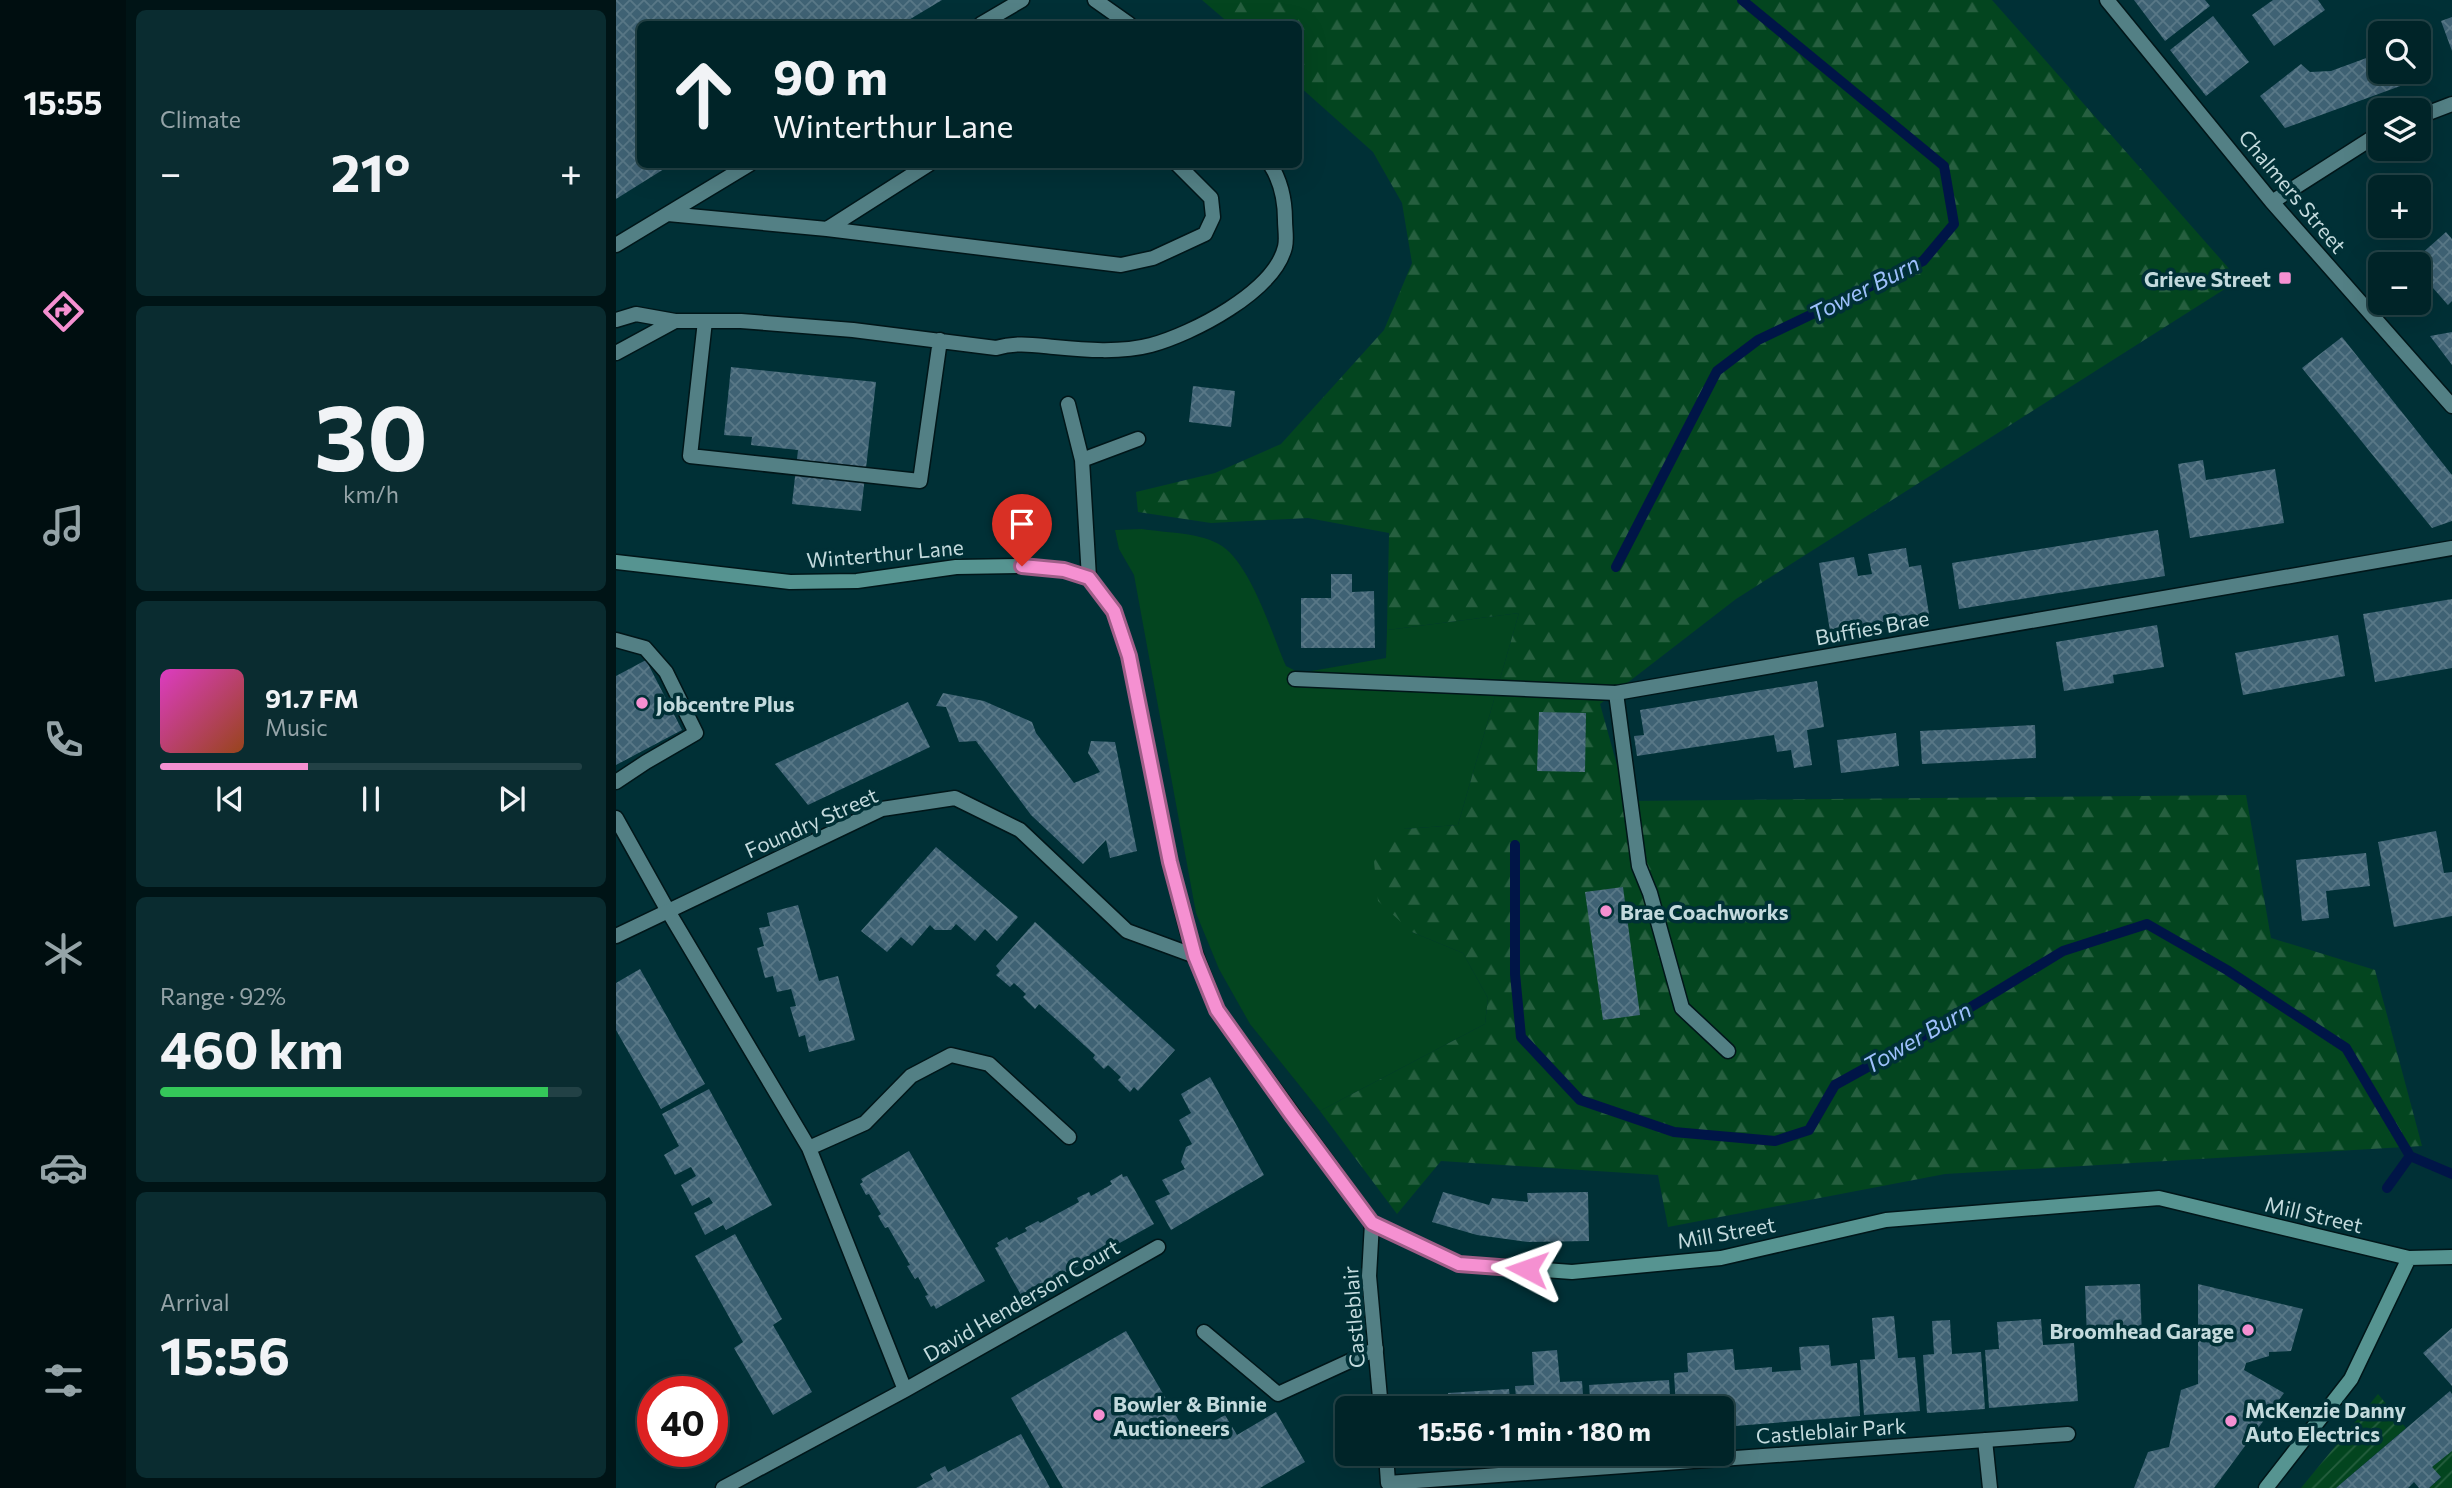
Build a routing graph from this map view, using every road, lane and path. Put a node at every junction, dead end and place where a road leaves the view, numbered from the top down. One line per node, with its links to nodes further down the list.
1 (1022, 0): 4 (street)
2 (1095, 0): 5 (street)
3 (2106, 0): 13 (street, Chalmers Street)
4 (986, 21)
5 (1125, 21)
6 (2452, 104): 7 (street)
7 (2431, 112)
8 (2368, 141): 13 (street)
9 (743, 168): 14 (street)
10 (923, 168): 15 (street)
11 (1181, 168): 15 (street)
12 (1272, 168): 20 (street)
13 (2272, 202): 23 (street, Chalmers Street)
14 (668, 214): 15 (street); 16 (street)
15 (827, 229)
16 (616, 245)
17 (616, 320): 18 (street)
18 (675, 321): 19 (street); 21 (street)
19 (705, 321): 20 (street); 20 (street)
20 (940, 340)
21 (616, 353)
22 (1068, 404): 25 (street)
23 (2452, 406)
24 (1138, 439): 25 (street)
25 (1082, 460): 28 (street)
26 (2452, 548): 31 (street, Buffies Brae)
27 (620, 563): 28 (street, Winterthur Lane)
28 (1089, 578): 36 (street)
29 (616, 640): 32 (street)
30 (1295, 679): 31 (street, Buffies Brae)
31 (1616, 693): 37 (street)
32 (616, 782)
33 (616, 818): 34 (street, David Henderson Court)
34 (668, 911): 35 (street, Foundry Street); 36 (street, Foundry Street); 39 (street, David Henderson Court)
35 (616, 936)
36 (1195, 956): 40 (street, Mill Street)
37 (1728, 1051)
38 (1069, 1137): 39 (street)
39 (809, 1148): 46 (street, David Henderson Court)
40 (1372, 1223): 43 (street, Mill Street); 45 (street, Castleblair)
41 (1158, 1247): 46 (street, David Henderson Court)
42 (2452, 1257): 43 (street, Mill Street)
43 (2409, 1258): 54 (street)
44 (1204, 1332): 45 (street)
45 (1376, 1349): 47 (street, Castleblair)
46 (905, 1390): 52 (street, David Henderson Court)
47 (1380, 1396)
48 (2068, 1434): 49 (street, Castleblair Park)
49 (1985, 1440): 51 (street, Castleblair Park); 53 (street)
50 (1386, 1466): 51 (street)
51 (1386, 1485)
52 (723, 1488)
53 (1990, 1488)
54 (2266, 1488)

